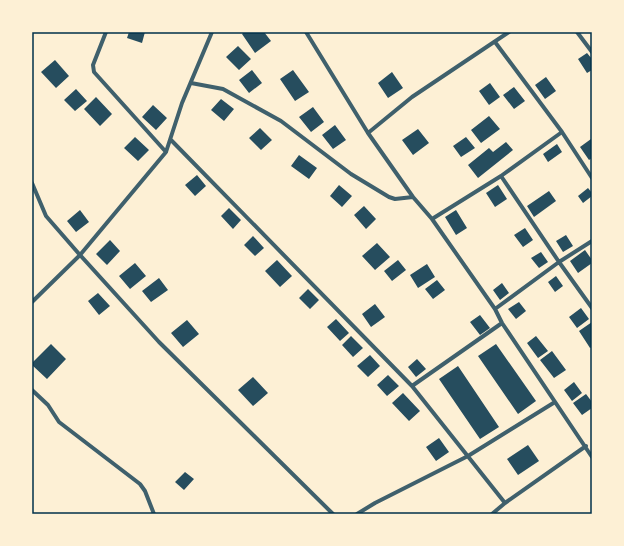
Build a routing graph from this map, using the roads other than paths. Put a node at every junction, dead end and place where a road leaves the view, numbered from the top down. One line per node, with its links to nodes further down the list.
1 (106, 32): 12 (street)
2 (212, 32): 8 (street)
3 (306, 32): 10 (street)
4 (509, 32): 6 (street)
5 (577, 32): 7 (street)
6 (495, 42): 9 (street); 10 (street)
7 (592, 52)
8 (191, 83): 11 (street); 16 (street)
9 (562, 132): 13 (street); 14 (street)
10 (368, 133): 16 (street)
11 (171, 140): 12 (street); 27 (street)
12 (166, 152): 19 (street)
13 (502, 176): 17 (street); 20 (street)
14 (592, 178)
15 (32, 183): 19 (street)
16 (413, 197): 17 (street)
17 (432, 220): 25 (street)
18 (592, 241): 20 (street)
19 (80, 255): 22 (street); 35 (street)
20 (559, 262): 24 (street); 25 (street)
21 (32, 294): 22 (street)
22 (36, 298): 23 (street)
23 (32, 302)
24 (592, 308)
25 (495, 309): 26 (street)
26 (502, 323): 27 (street); 29 (street)
27 (412, 386): 31 (street)
28 (32, 390): 34 (street)
29 (555, 402): 30 (street); 31 (street)
30 (586, 446): 32 (street); 33 (street)
31 (468, 456): 33 (street); 36 (street)
32 (592, 457)
33 (505, 503): 37 (street)
34 (154, 514)
35 (333, 514)
36 (357, 514)
37 (492, 514)

